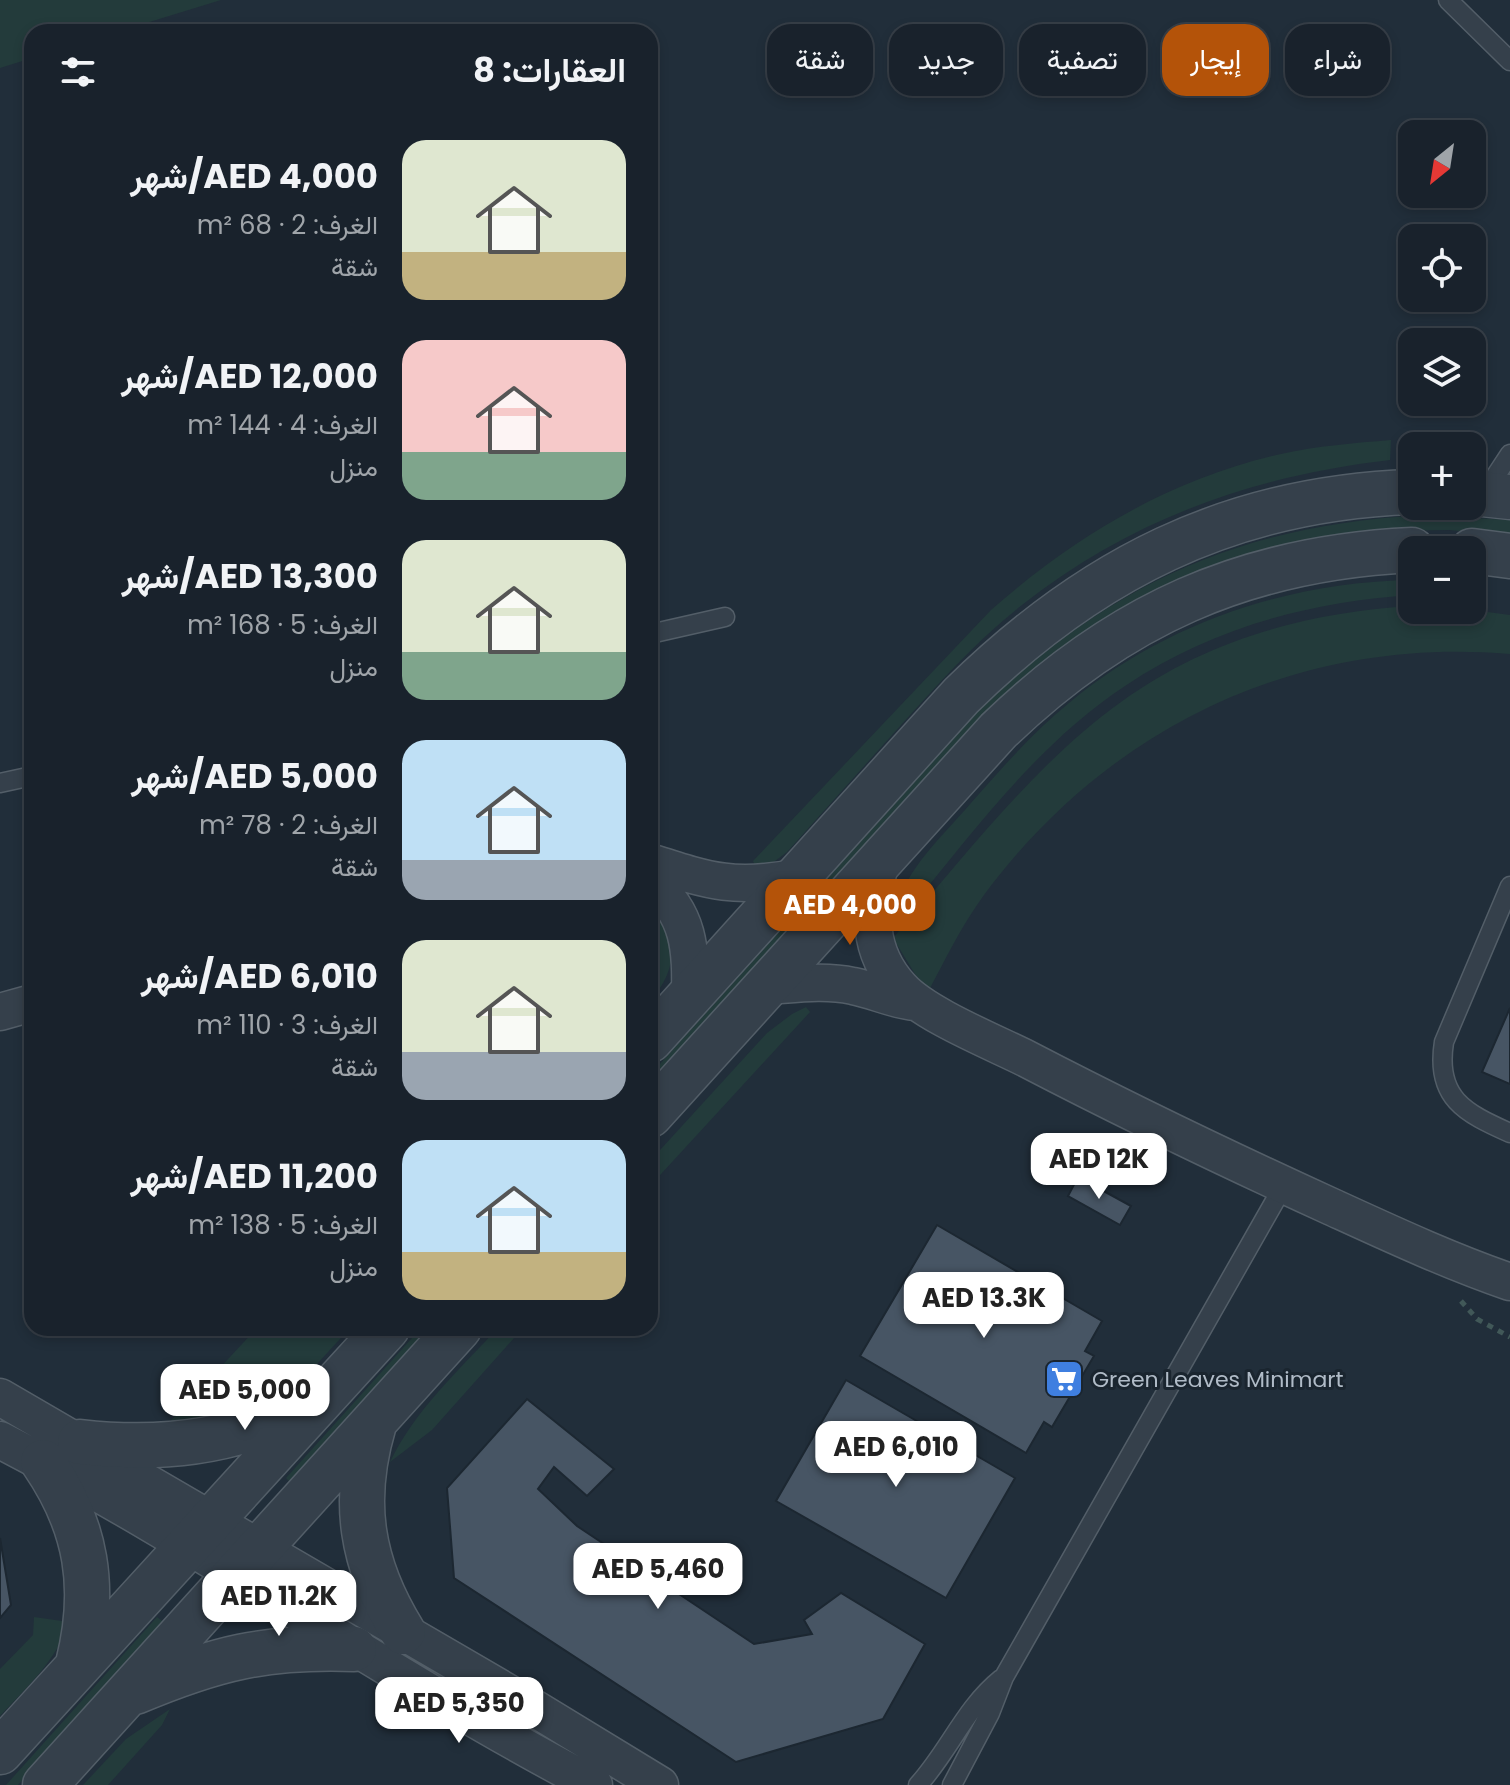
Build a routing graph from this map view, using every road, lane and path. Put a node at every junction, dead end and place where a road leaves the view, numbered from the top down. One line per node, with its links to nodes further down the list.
1 (1448, 0): 2 (lane)
2 (1510, 61)
3 (1510, 454): 5 (lane)
4 (1398, 493): 15 (street)
5 (1489, 495)
6 (1398, 551): 13 (street)
7 (1486, 553): 8 (street)
8 (1510, 556)
9 (725, 617): 10 (lane)
10 (658, 632)
11 (24, 778): 12 (lane)
12 (0, 783)
13 (880, 863): 18 (street); 20 (street)
14 (658, 865): 15 (street)
15 (799, 877): 19 (street)
16 (1510, 886): 25 (lane)
17 (658, 889): 19 (street)
18 (769, 986): 20 (street); 24 (street)
19 (690, 997): 23 (street)
20 (915, 1002): 26 (street)
21 (24, 1005): 22 (street)
22 (0, 1012)
23 (658, 1031)
24 (658, 1106)
25 (1510, 1133)
26 (1284, 1185): 27 (street); 42 (lane)
27 (1460, 1265): 28 (street); 29 (street)
28 (1510, 1282)
29 (1510, 1295)
30 (380, 1336): 32 (street)
31 (452, 1336): 34 (street)
32 (329, 1391): 36 (street); 37 (street)
33 (0, 1397): 36 (street)
34 (374, 1422): 38 (street); 39 (street)
35 (0, 1440): 36 (street)
36 (61, 1452): 37 (street); 41 (street)
37 (199, 1533): 38 (street); 41 (street)
38 (248, 1562): 39 (street); 40 (street); 43 (street)
39 (403, 1632): 47 (street)
40 (354, 1649): 43 (street); 46 (street)
41 (78, 1664): 44 (street)
42 (1004, 1677): 48 (lane); 49 (lane)
43 (125, 1696): 45 (street)
44 (0, 1752)
45 (45, 1785)
46 (594, 1785)
47 (660, 1785)
48 (918, 1785)
49 (952, 1785)

